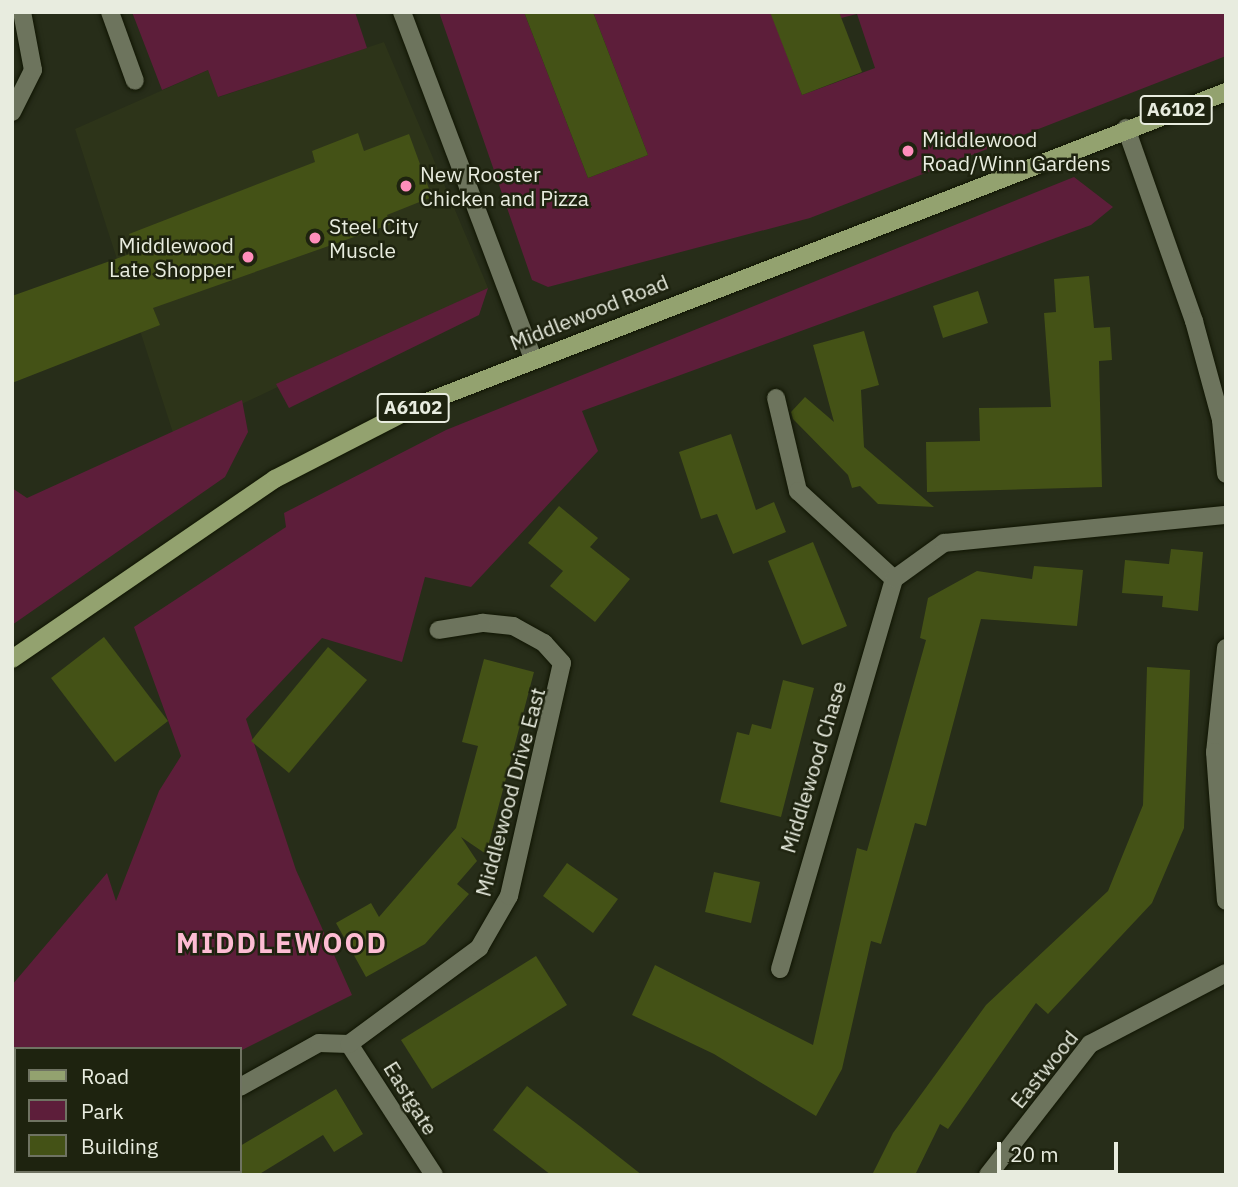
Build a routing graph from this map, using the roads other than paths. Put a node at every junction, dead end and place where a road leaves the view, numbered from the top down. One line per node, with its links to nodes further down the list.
1 (22, 12): 6 (street)
2 (110, 12): 4 (street)
3 (402, 12): 8 (street)
4 (135, 81)
5 (1226, 92): 7 (main road, Middlewood Road / A6102)
6 (12, 112)
7 (1126, 128): 8 (main road, Middlewood Road / A6102); 10 (street)
8 (533, 358): 15 (main road, Middlewood Road / A6102)
9 (776, 398): 12 (street)
10 (1226, 474)
11 (1226, 515): 12 (street)
12 (894, 579): 17 (street, Middlewood Chase)
13 (439, 630): 19 (street, Middlewood Drive East)
14 (1226, 648): 16 (street)
15 (12, 659)
16 (1226, 901)
17 (780, 969)
18 (1226, 973): 22 (street, Eastwood)
19 (349, 1045): 20 (street); 21 (street, Eastgate)
20 (242, 1086)
21 (434, 1175)
22 (988, 1175)

